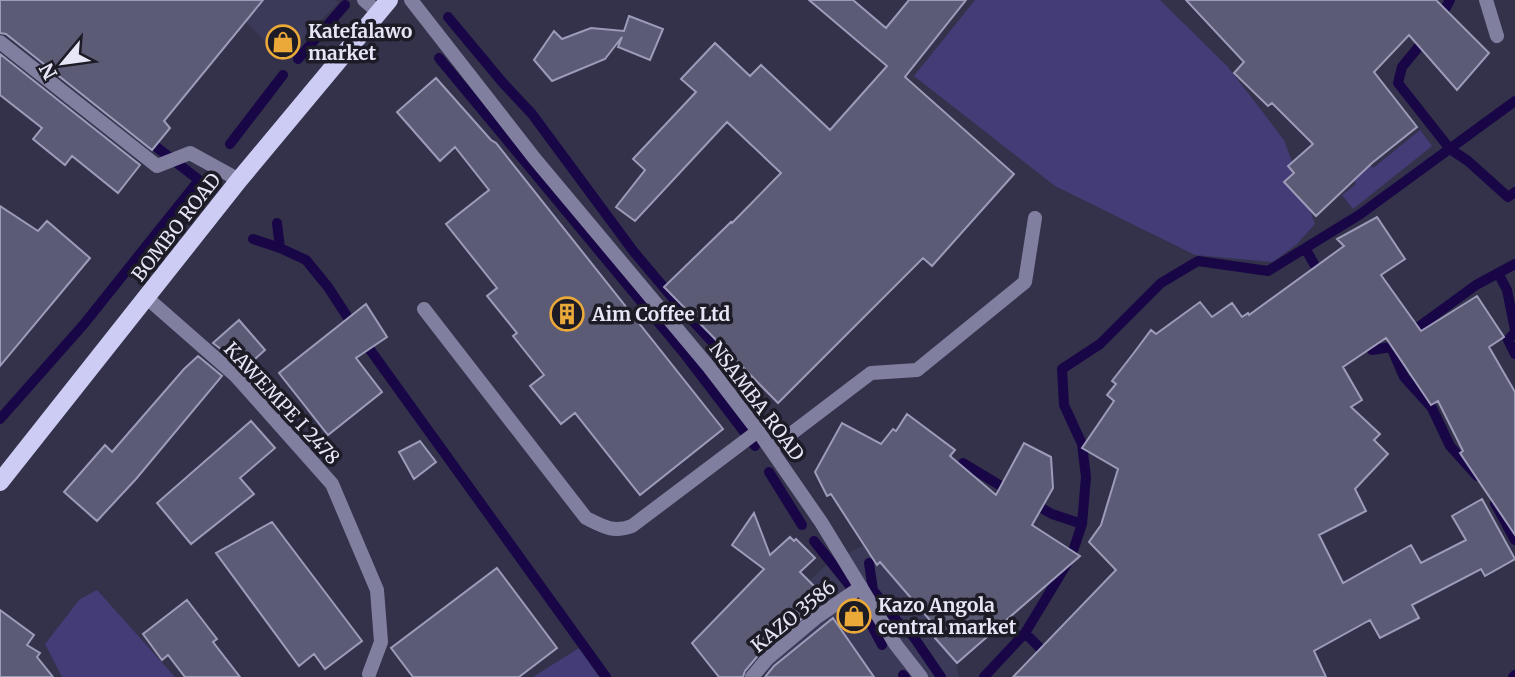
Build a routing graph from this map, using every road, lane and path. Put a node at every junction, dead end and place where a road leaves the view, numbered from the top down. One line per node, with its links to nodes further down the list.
1 (364, 0): 4 (street)
2 (411, 0): 11 (street, NSAMBA ROAD)
3 (1486, 0): 5 (street)
4 (383, 6): 7 (main road, BOMBO ROAD)
5 (1497, 36)
6 (0, 42): 7 (street)
7 (239, 180): 9 (main road, BOMBO ROAD)
8 (1035, 218): 12 (street)
9 (147, 298): 13 (main road, BOMBO ROAD); 15 (street, KAWEMPE I 2478)
10 (424, 309): 11 (street)
11 (758, 432): 12 (street, NSAMBA ROAD)
12 (771, 449): 14 (street, NSAMBA ROAD)
13 (0, 482)
14 (861, 587): 16 (street, KAZO 3586); 17 (street, NSAMBA ROAD)
15 (369, 674)
16 (752, 677)
17 (921, 677)

